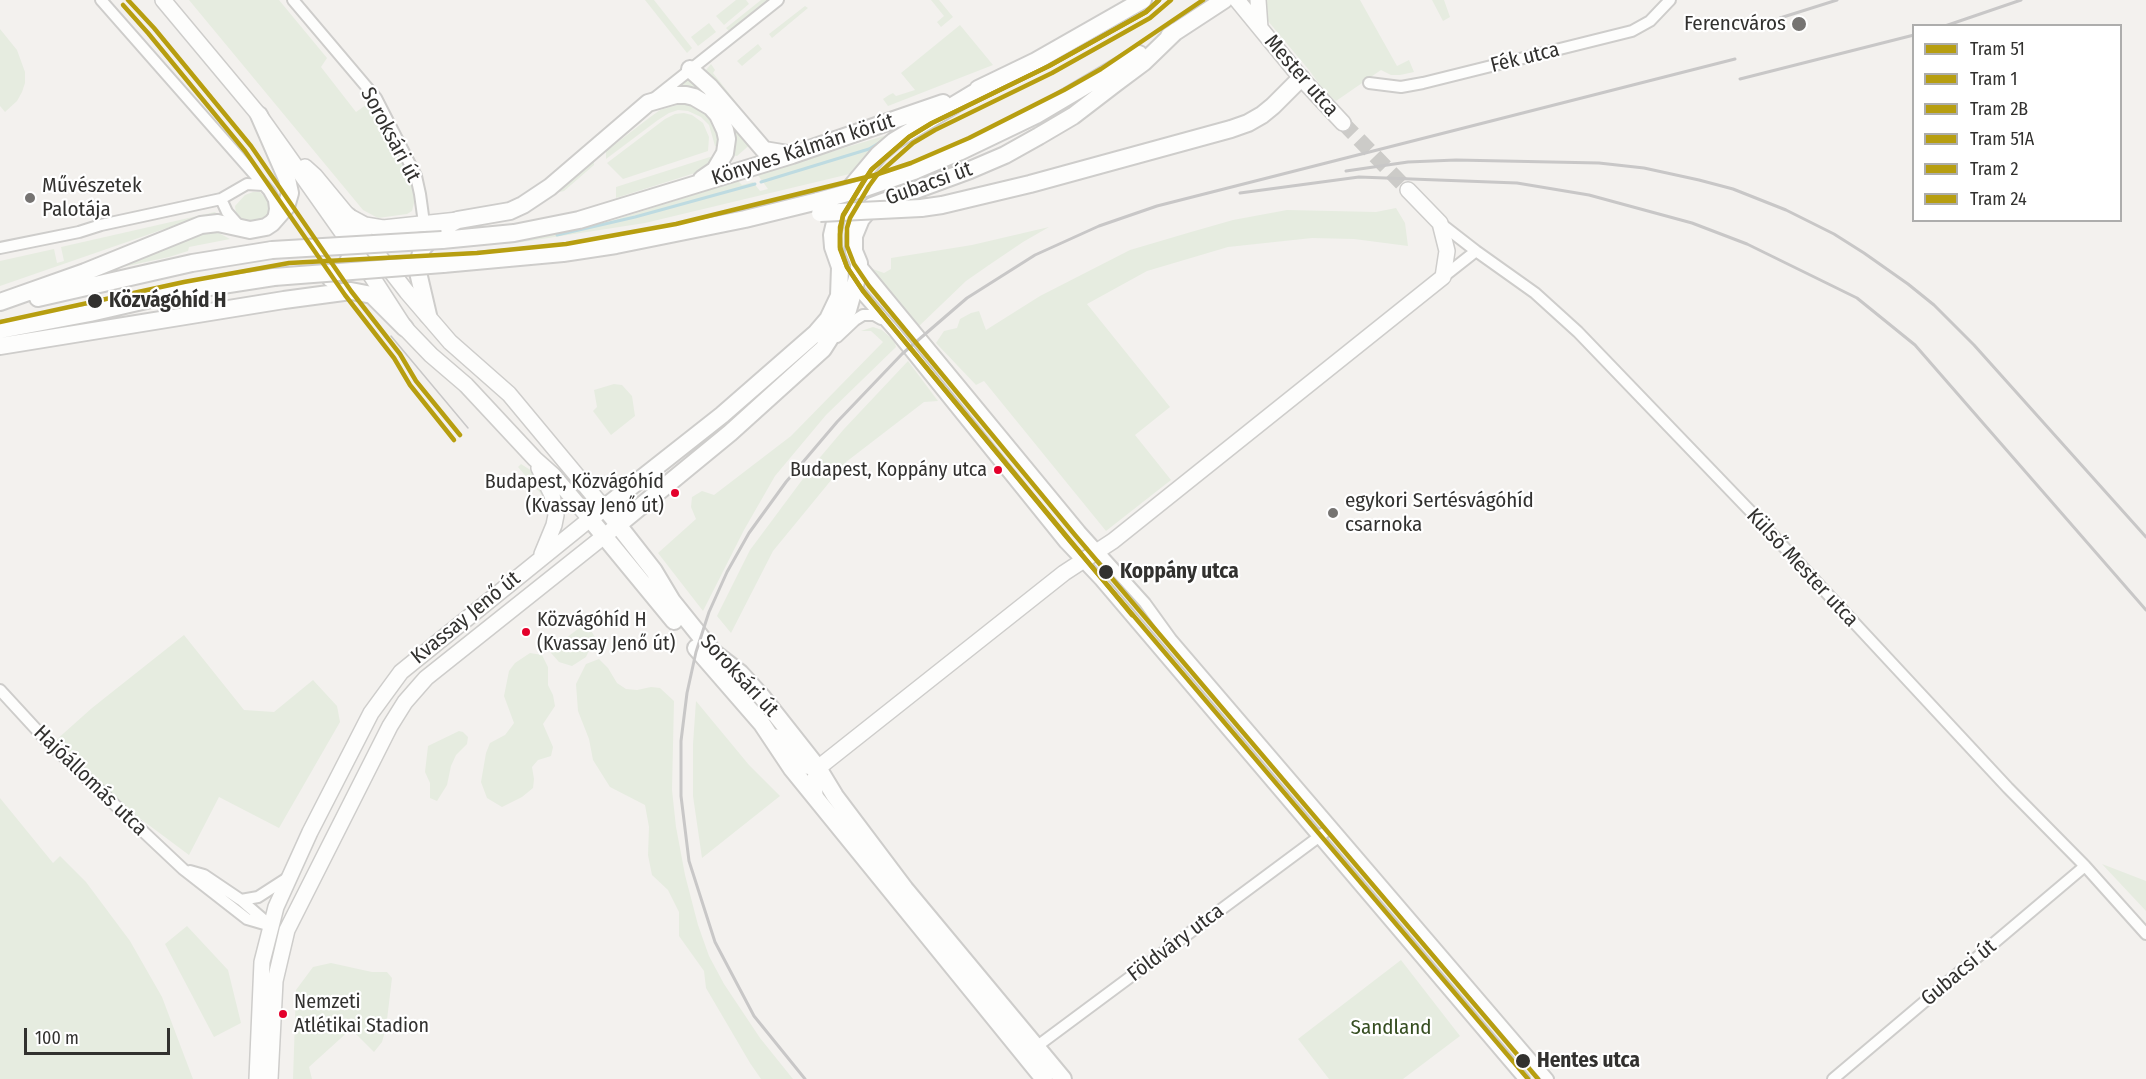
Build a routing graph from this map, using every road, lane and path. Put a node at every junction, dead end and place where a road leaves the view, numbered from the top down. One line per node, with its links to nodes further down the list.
1 (101, 0): 21 (street)
2 (163, 0): 17 (main road, Soroksári út)
3 (293, 0): 29 (street, Soroksári út)
4 (778, 0): 12 (street)
5 (1143, 0): 15 (main road, Könyves Kálmán körút)
6 (1224, 0): 11 (main road)
7 (1238, 0): 10 (main road, Mester utca)
8 (1258, 0): 10 (main road, Mester utca)
9 (1670, 0): 14 (street, Fék utca)
10 (1260, 28): 13 (main road, Mester utca)
11 (1176, 31): 27 (main road, bridge); 37 (main road, Gubacsi út)
12 (697, 64): 16 (street); 20 (main road)
13 (1301, 78): 18 (main road, Mester utca); 27 (main road, bridge)
14 (1369, 83)
15 (987, 85): 20 (main road, Könyves Kálmán körút); 38 (main road, Gubacsi út)
16 (648, 103): 23 (main road); 30 (main road)
17 (259, 116): 19 (main road, Soroksári út); 31 (main road)
18 (1343, 123)
19 (284, 150): 28 (main road, Soroksári út); 35 (main road, Soroksári út)
20 (792, 154): 23 (main road, Könyves Kálmán körút)
21 (240, 157): 22 (street); 24 (street)
22 (263, 185): 24 (street); 31 (street)
23 (685, 188): 42 (main road, Könyves Kálmán körút, bridge)
24 (237, 189): 26 (street)
25 (1408, 190): 32 (main road)
26 (220, 199): 33 (street); 34 (street)
27 (819, 207): 45 (main road, bridge)
28 (348, 216): 29 (main road); 35 (main road); 43 (main road, Soroksári út)
29 (423, 218): 30 (main road)
30 (458, 220): 43 (main road)
31 (272, 223): 33 (main road)
32 (1440, 223): 36 (street, Külső Mester utca); 39 (main road)
33 (242, 228): 42 (main road)
34 (0, 248)
35 (354, 249): 41 (main road); 44 (main road, Soroksári út)
36 (1476, 251): 39 (street); 64 (street, Külső Mester utca)
37 (859, 263): 40 (main road, Kvassay Jenő út); 55 (street)
38 (840, 267): 40 (street, Gubacsi út); 49 (main road, Kvassay Jenő út)
39 (1443, 277): 55 (main road)
40 (855, 286): 46 (street, Gubacsi út); 48 (main road, Kvassay Jenő út)
41 (284, 300): 44 (main road); 47 (main road)
42 (0, 304)
43 (428, 315): 52 (main road, Soroksári út)
44 (405, 328): 51 (main road, Soroksári út)
45 (0, 330)
46 (895, 332): 48 (street, Kvassay Jenő út); 57 (street, Gubacsi út)
47 (0, 346)
48 (824, 349): 50 (main road, Kvassay Jenő út)
49 (788, 357): 50 (main road); 52 (main road, Kvassay Jenő út)
50 (798, 372): 54 (main road, Kvassay Jenő út)
51 (535, 459): 53 (main road, Soroksári út); 56 (main road)
52 (605, 508): 53 (main road, Kvassay Jenő út); 54 (main road, Soroksári út)
53 (590, 519): 54 (main road, Soroksári út); 56 (main road, Kvassay Jenő út)
54 (611, 530): 59 (main road, Soroksári út); 60 (main road, Soroksári út); 73 (main road, Kvassay Jenő út)
55 (1099, 551): 57 (main road); 62 (street)
56 (540, 558): 66 (main road, Kvassay Jenő út)
57 (1082, 561): 60 (main road); 63 (street, Gubacsi út)
58 (0, 690): 65 (street, Hajóállomás utca)
59 (762, 723): 60 (main road); 61 (main road, Soroksári út)
60 (818, 768): 61 (main road); 70 (main road, Soroksári út)
61 (815, 796): 71 (main road, Soroksári út)
62 (1332, 828): 63 (street, Földváry utca); 76 (street)
63 (1319, 837): 70 (street, Földváry utca); 75 (street, Gubacsi út)
64 (2085, 866): 69 (street, Külső Mester utca); 77 (street, Gubacsi út)
65 (183, 869): 67 (street, Hajóállomás utca); 68 (street, Hajóállomás utca)
66 (289, 877): 67 (street); 68 (main road, Kvassay Jenő út)
67 (242, 900): 68 (street, Hajóállomás utca)
68 (271, 926): 72 (main road, Kvassay Jenő út)
69 (2146, 934)
70 (1036, 1047): 71 (street); 74 (main road, Soroksári út)
71 (1039, 1073)
72 (257, 1079)
73 (270, 1079)
74 (1063, 1079)
75 (1524, 1079)
76 (1548, 1079)
77 (1833, 1079)

